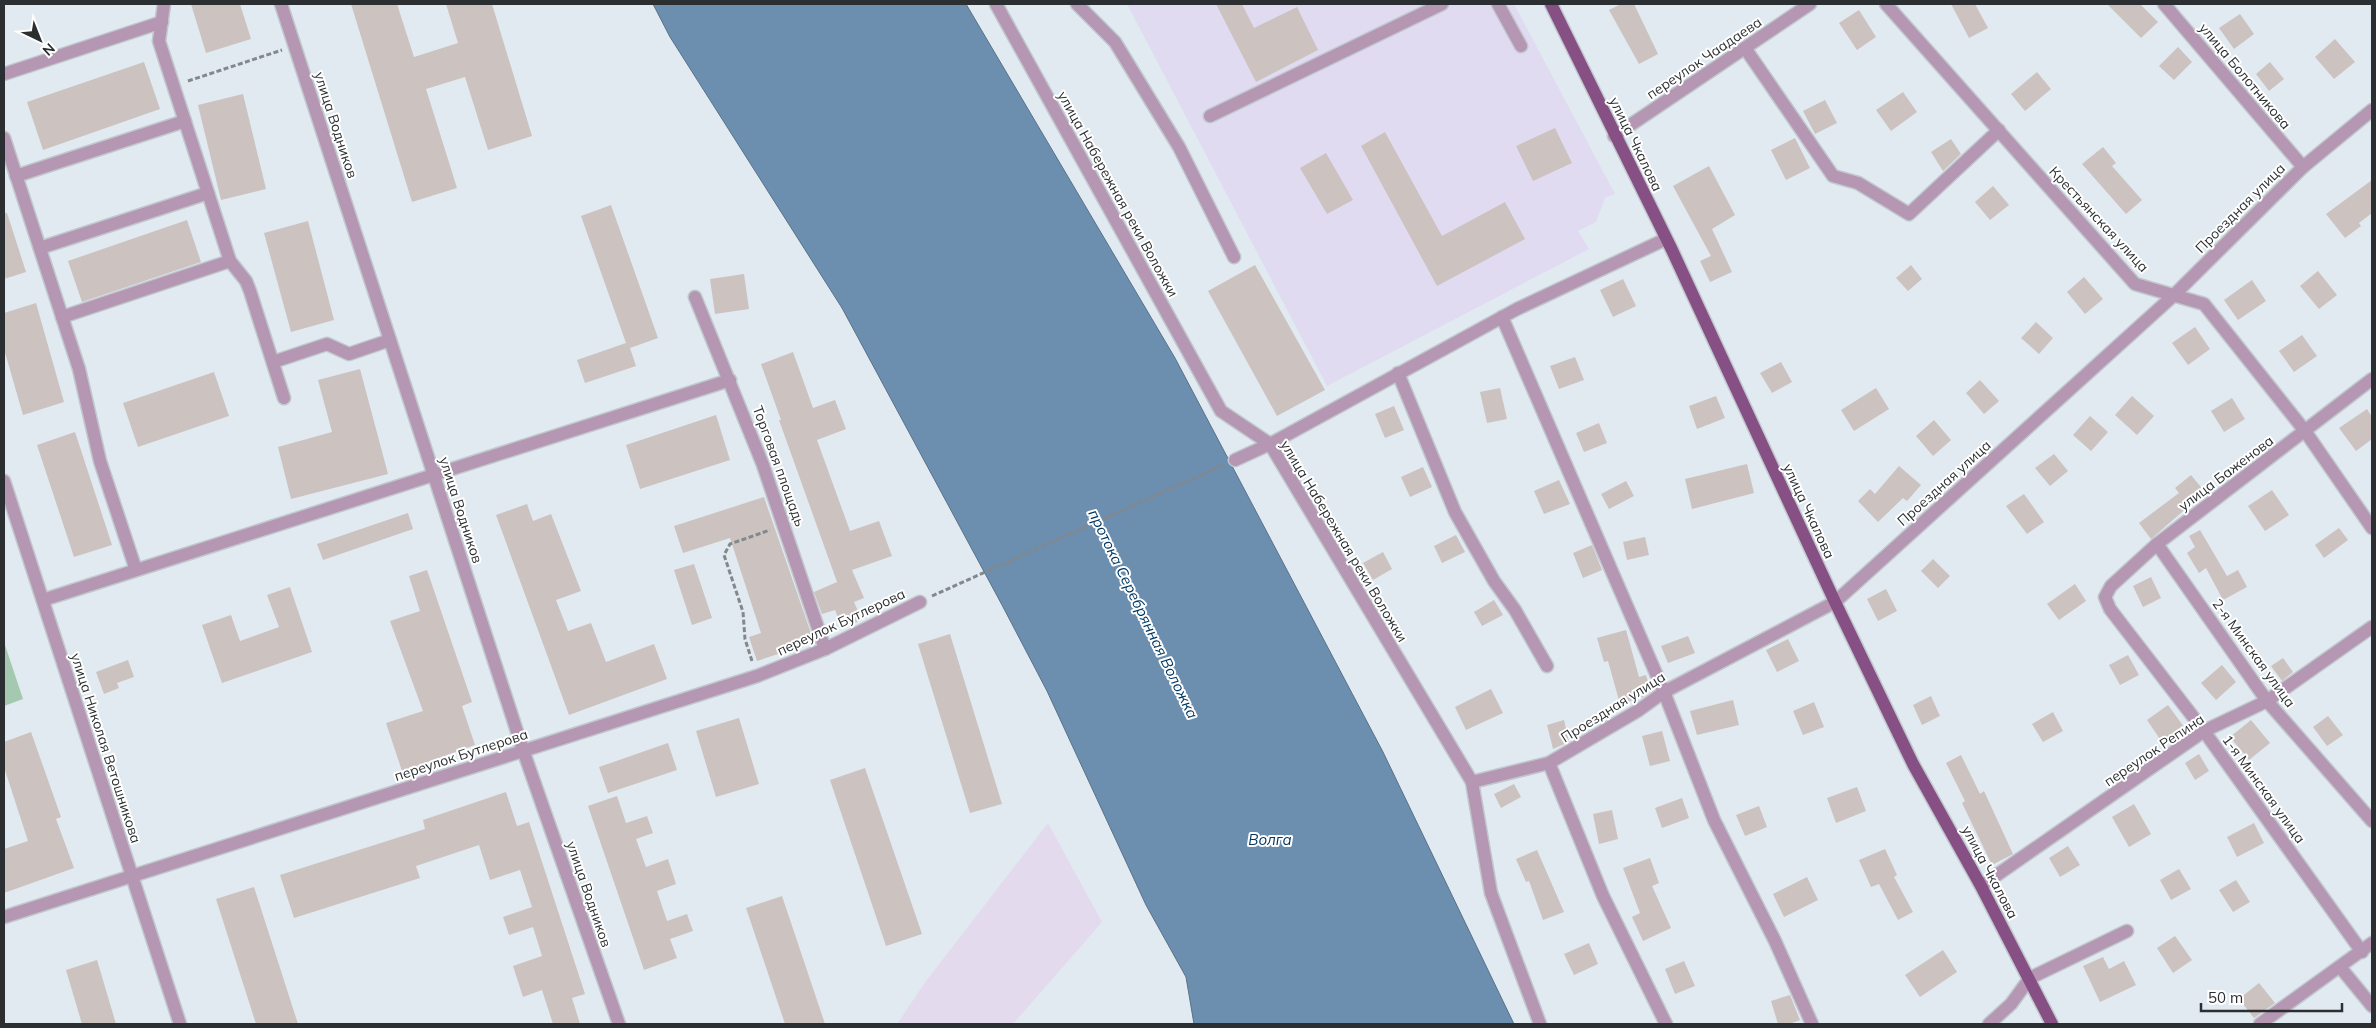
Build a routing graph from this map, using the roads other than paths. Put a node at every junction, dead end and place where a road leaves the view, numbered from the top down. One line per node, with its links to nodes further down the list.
1 (164, 4): 11 (street)
2 (281, 4): 32 (street, улица Водников)
3 (996, 4): 39 (street, улица Набережная реки Воложки)
4 (1077, 4): 26 (street)
5 (1442, 4): 16 (street)
6 (1498, 4): 12 (street)
7 (1551, 4): 19 (main road, улица Чкалова)
8 (1810, 4): 13 (street, переулок Чаадаева)
9 (1886, 4): 18 (street, Крестьянская улица)
10 (2164, 4): 21 (street, улица Болотникова)
11 (162, 22): 14 (street); 17 (street)
12 (1521, 46)
13 (1745, 48): 18 (street); 19 (street, переулок Чаадаева)
14 (4, 74)
15 (2372, 110): 21 (street, Проездная улица)
16 (1210, 116)
17 (185, 121): 22 (street); 23 (street)
18 (1998, 130): 28 (street, Крестьянская улица)
19 (1614, 136): 24 (main road, улица Чкалова)
20 (4, 138): 22 (street)
21 (2303, 167): 28 (street, Проездная улица)
22 (16, 176): 25 (street)
23 (208, 193): 25 (street); 27 (street)
24 (1666, 239): 31 (street); 49 (main road, улица Чкалова)
25 (40, 248): 30 (street)
26 (1234, 257)
27 (230, 261): 30 (street); 33 (street)
28 (2173, 296): 38 (street, Крестьянская улица); 49 (street, Проездная улица)
29 (695, 298): 36 (street, Торговая площадь)
30 (62, 316): 45 (street)
31 (1502, 316): 34 (street); 53 (street)
32 (390, 340): 33 (street); 41 (street, улица Водников)
33 (273, 362): 37 (street)
34 (1398, 373): 39 (street); 52 (street)
35 (2372, 379): 38 (street, улица Баженова)
36 (730, 380): 41 (street); 51 (street, Торговая площадь)
37 (284, 398)
38 (2306, 431): 43 (street, Крестьянская улица); 44 (street, улица Баженова)
39 (1270, 444): 40 (street); 58 (street, улица Набережная реки Воложки)
40 (1235, 460)
41 (434, 475): 45 (street); 56 (street, улица Водников)
42 (4, 481): 47 (street, улица Николая Ветошникова)
43 (2372, 528)
44 (2157, 544): 46 (street, улица Баженова); 54 (street, 2-я Минская улица)
45 (136, 570): 47 (street)
46 (2105, 597): 55 (street, 1-я Минская улица)
47 (42, 600): 60 (street, улица Николая Ветошникова)
48 (920, 602): 51 (street, переулок Бутлерова)
49 (1834, 602): 53 (street, Проездная улица); 61 (main road, улица Чкалова)
50 (2372, 627): 54 (street, переулок Репина)
51 (825, 649): 56 (street, переулок Бутлерова)
52 (1547, 666)
53 (1664, 692): 57 (street, Проездная улица); 73 (street)
54 (2267, 701): 55 (street, переулок Репина); 59 (street, 2-я Минская улица)
55 (2204, 731): 61 (street, переулок Репина); 65 (street, 1-я Минская улица)
56 (523, 750): 60 (street, переулок Бутлерова); 70 (street, улица Водников)
57 (1549, 763): 58 (street, Проездная улица); 72 (street)
58 (1472, 782): 71 (street, улица Набережная реки Воложки)
59 (2372, 821)
60 (132, 876): 62 (street, переулок Бутлерова); 69 (street, улица Николая Ветошникова)
61 (1981, 886): 67 (main road, улица Чкалова)
62 (4, 917)
63 (2128, 931): 67 (street)
64 (2372, 943): 65 (street)
65 (2362, 952): 66 (street)
66 (2340, 967): 68 (street); 76 (street)
67 (2030, 978): 74 (street); 75 (main road, улица Чкалова)
68 (2372, 1006)
69 (180, 1024)
70 (619, 1024)
71 (1540, 1024)
72 (1666, 1024)
73 (1812, 1024)
74 (1989, 1024)
75 (2052, 1024)
76 (2260, 1024)

